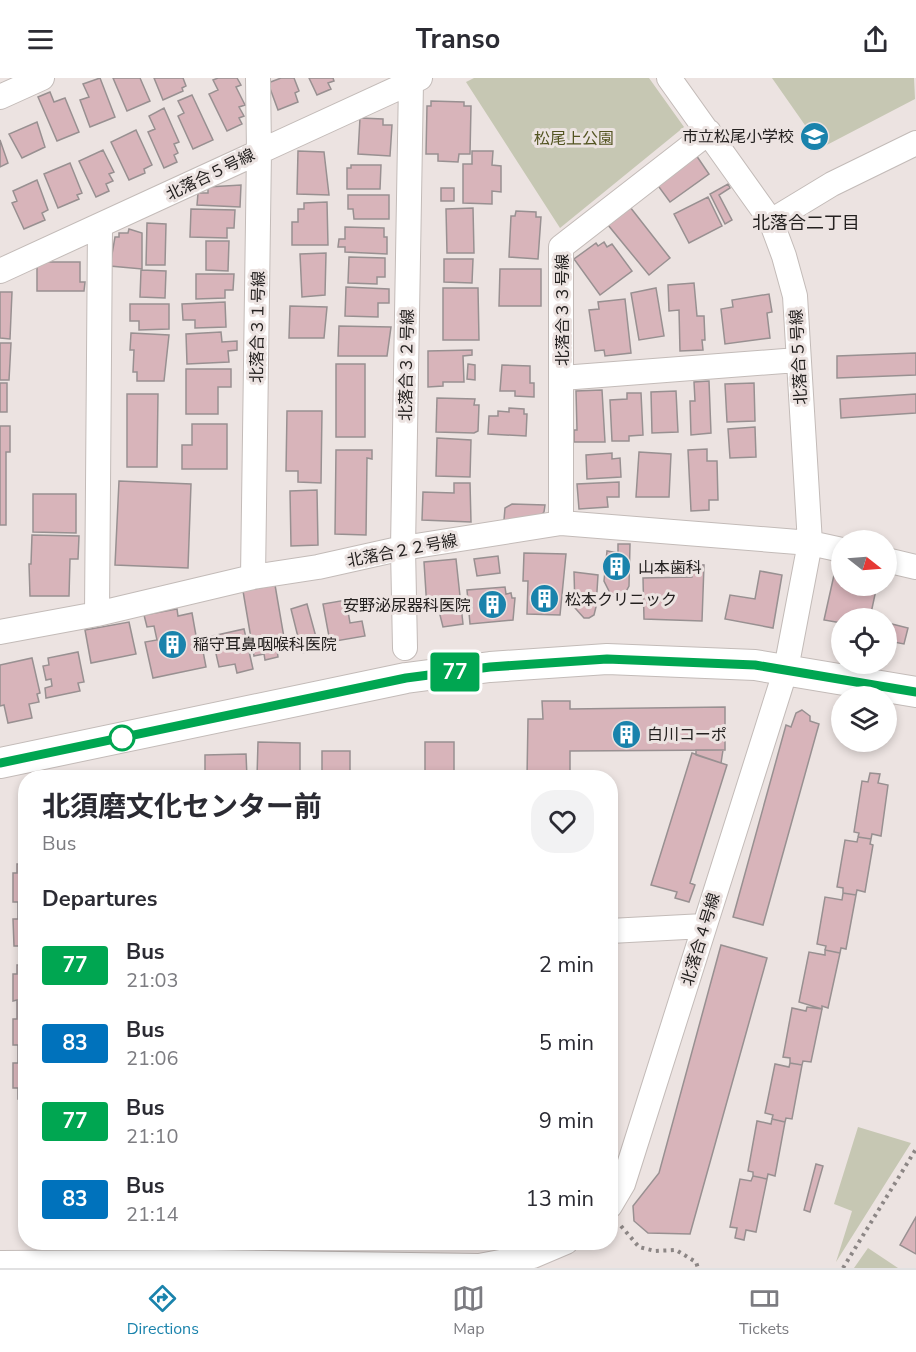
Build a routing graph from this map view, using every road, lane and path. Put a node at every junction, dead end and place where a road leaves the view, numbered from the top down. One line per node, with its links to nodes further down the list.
1 (42, 78): 5 (street)
2 (258, 78): 8 (street, 北落合３１号線)
3 (669, 78): 6 (street, 北落合５号線)
4 (415, 80): 8 (street, 北落合５号線); 16 (street, 北落合３２号線)
5 (0, 97)
6 (709, 132): 9 (street, 北落合５号線); 13 (street, 北落合３３号線)
7 (916, 143): 9 (street)
8 (259, 151): 10 (street, 北落合５号線); 20 (street, 北落合３１号線)
9 (771, 221): 12 (street, 北落合５号線)
10 (100, 227): 11 (street, 北落合５号線); 21 (street)
11 (0, 271)
12 (797, 360): 13 (street); 15 (street, 北落合５号線)
13 (562, 378): 14 (street, 北落合３３号線)
14 (561, 523): 15 (street, 北落合２２号線); 16 (street, 北落合２２号線)
15 (810, 543): 17 (street, 北落合２２号線); 24 (street, 北落合５号線)
16 (403, 548): 20 (street, 北落合２２号線); 23 (street, 北落合３２号線)
17 (831, 548)
18 (897, 563): 19 (street)
19 (916, 567)
20 (253, 577): 21 (street, 北落合２２号線)
21 (97, 614): 22 (street, 北落合２２号線)
22 (0, 632)
23 (405, 648)
24 (786, 669): 25 (street); 26 (street); 27 (street, 北落合４号線)
25 (916, 692)
26 (0, 764)
27 (704, 926): 28 (street); 30 (street, 北落合４号線)
28 (618, 931)
29 (916, 1149): 36 (path)
30 (618, 1201)
31 (618, 1219): 35 (path)
32 (548, 1250): 33 (street)
33 (206, 1252): 34 (street)
34 (0, 1263)
35 (698, 1268)
36 (843, 1268)

